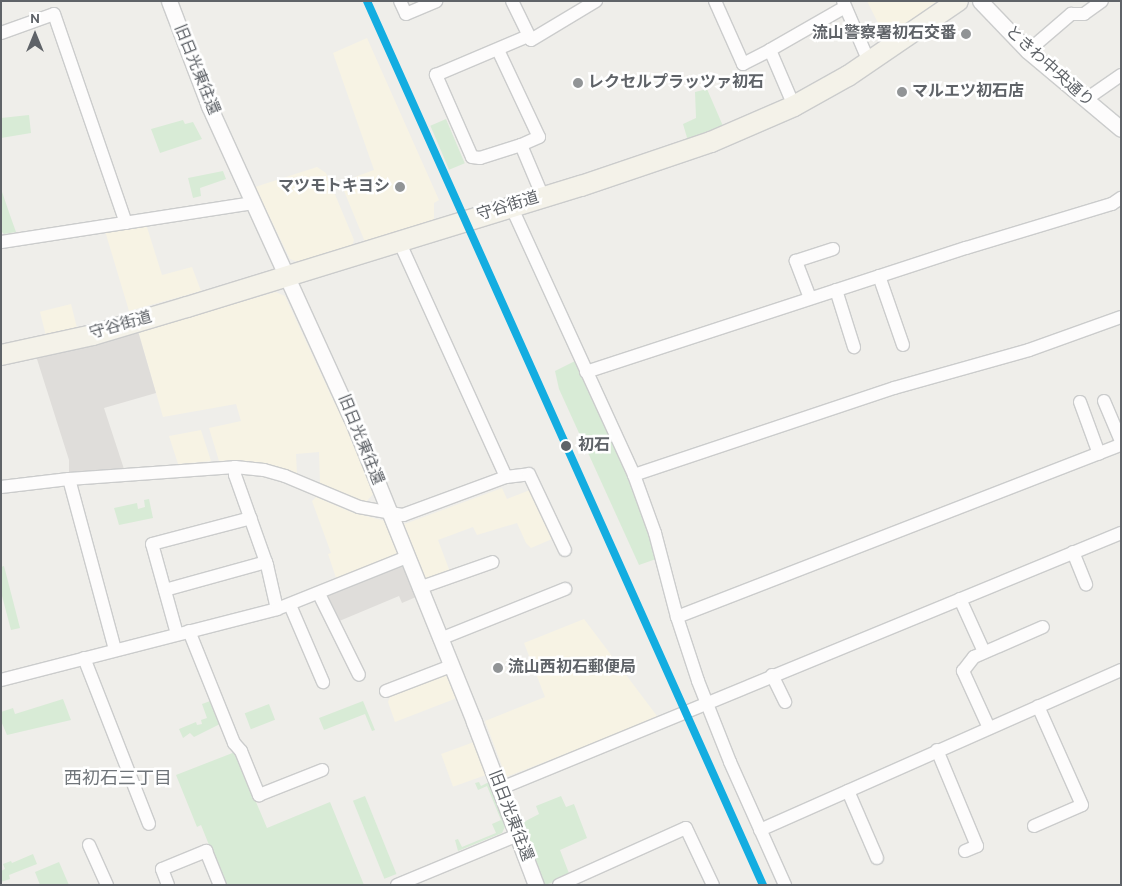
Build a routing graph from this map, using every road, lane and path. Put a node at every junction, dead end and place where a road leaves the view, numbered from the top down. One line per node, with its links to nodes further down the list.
1 (169, 1): 24 (street, 旧日光東往還)
2 (400, 1): 3 (street)
3 (436, 1)
4 (512, 1): 12 (street)
5 (596, 1): 12 (street)
6 (958, 1): 16 (main road, 守谷街道)
7 (980, 1): 15 (street, ときわ中央通り)
8 (1102, 1): 15 (street)
9 (720, 3): 14 (street)
10 (844, 4): 14 (street); 16 (street)
11 (1, 32): 26 (street)
12 (528, 36): 13 (street)
13 (498, 50): 21 (street); 21 (street)
14 (770, 50): 19 (street)
15 (1028, 51): 18 (street, ときわ中央通り)
16 (870, 62): 19 (main road, 守谷街道)
17 (1121, 75): 18 (street)
18 (1085, 100): 20 (street, ときわ中央通り)
19 (794, 106): 22 (main road, 守谷街道)
20 (1121, 129)
21 (521, 145): 22 (street)
22 (543, 197): 25 (main road, 守谷街道)
23 (1121, 198): 31 (street)
24 (252, 203): 26 (street); 30 (street, 旧日光東往還)
25 (511, 206): 27 (main road, 守谷街道); 38 (street)
26 (126, 223): 28 (street)
27 (399, 241): 30 (main road, 守谷街道); 45 (street)
28 (1, 242)
29 (832, 249): 33 (street)
30 (287, 275): 37 (main road, 守谷街道); 48 (street, 旧日光東往還)
31 (879, 276): 32 (street); 35 (street)
32 (836, 290): 33 (street); 36 (street)
33 (810, 298): 38 (street)
34 (1121, 317): 44 (street)
35 (903, 345)
36 (854, 347)
37 (1, 355)
38 (586, 372): 44 (street)
39 (1104, 401): 41 (street)
40 (1080, 402): 42 (street)
41 (1121, 443): 42 (street)
42 (1099, 454): 63 (street)
43 (236, 467): 46 (street); 48 (street); 49 (street)
44 (634, 475): 63 (street)
45 (506, 477): 48 (street); 51 (street)
46 (70, 479): 47 (street); 67 (street)
47 (1, 487)
48 (389, 513): 53 (street, 旧日光東往還)
49 (251, 518): 54 (street); 59 (street)
50 (1121, 533): 52 (street)
51 (565, 550)
52 (1073, 552): 56 (street); 61 (street)
53 (407, 557): 57 (street, 旧日光東往還); 60 (street)
54 (266, 562): 59 (street); 62 (street)
55 (493, 562): 57 (street)
56 (1086, 584)
57 (419, 588): 66 (street, 旧日光東往還)
58 (565, 589): 66 (street)
59 (165, 590): 65 (street)
60 (319, 594): 62 (street); 72 (street)
61 (960, 599): 68 (street); 73 (street)
62 (283, 607): 65 (street); 75 (street)
63 (677, 617): 77 (street)
64 (1043, 627): 68 (street)
65 (183, 632): 67 (street); 82 (street)
66 (440, 639): 70 (street, 旧日光東往還)
67 (115, 650): 69 (street)
68 (984, 652): 80 (street)
69 (84, 658): 74 (street); 85 (street)
70 (451, 666): 76 (street); 83 (street, 旧日光東往還)
71 (1121, 670): 79 (street)
72 (359, 675)
73 (772, 675): 77 (street); 78 (street)
74 (1, 680)
75 (323, 682)
76 (386, 691)
77 (706, 702): 83 (street); 87 (street)
78 (785, 702)
79 (1038, 706): 80 (street); 86 (street)
80 (989, 728): 81 (street)
81 (937, 750): 84 (street); 90 (street)
82 (322, 770)
83 (499, 789): 88 (street, 旧日光東往還)
84 (848, 791): 87 (street); 91 (street)
85 (149, 824)
86 (1034, 826)
87 (760, 830): 99 (street)
88 (518, 835): 92 (street); 93 (street, 旧日光東往還)
89 (89, 845): 94 (street)
90 (966, 851)
91 (877, 858)
92 (405, 883)
93 (532, 884)
94 (107, 885)
95 (168, 885): 96 (street)
96 (220, 885)
97 (559, 885): 98 (street)
98 (713, 885)
99 (785, 885)

